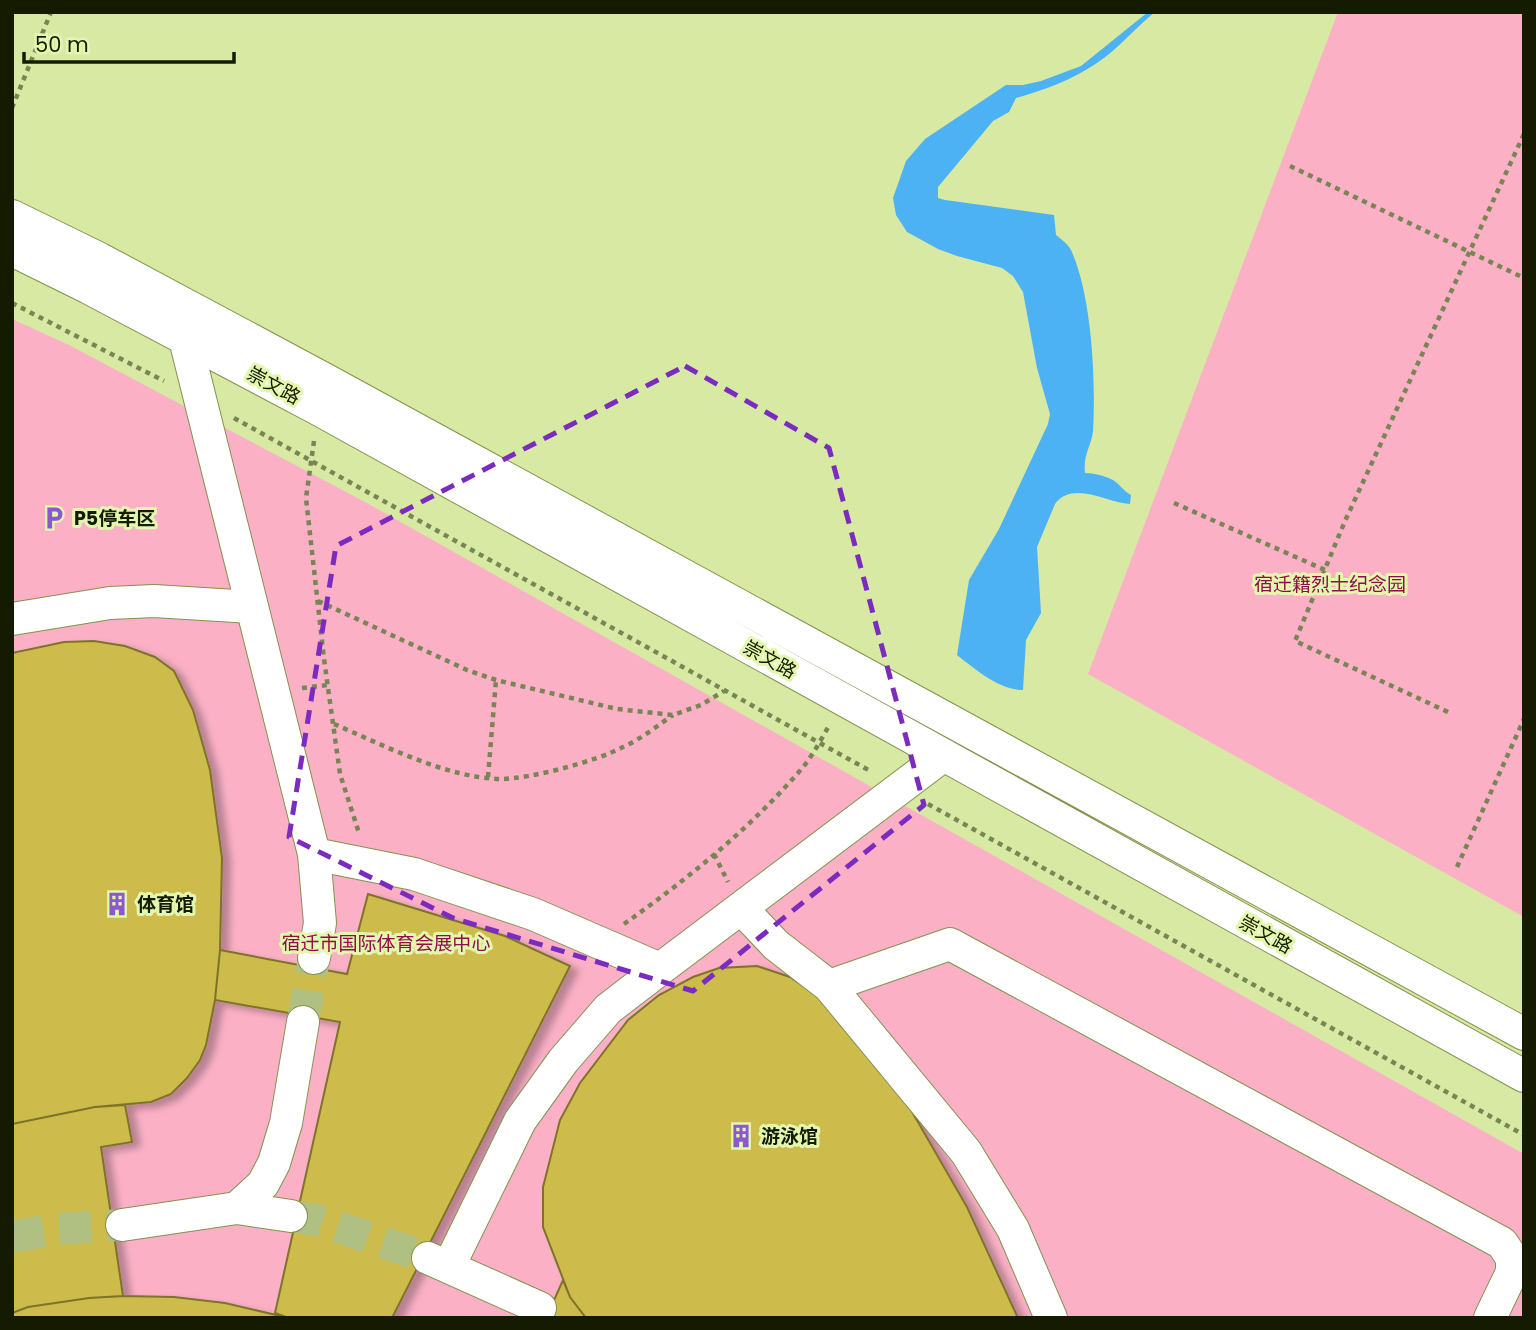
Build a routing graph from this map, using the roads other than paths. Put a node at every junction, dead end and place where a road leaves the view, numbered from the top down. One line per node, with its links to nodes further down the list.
1 (12, 216): 13 (street, 崇文路)
2 (12, 250): 3 (street, 崇文路)
3 (185, 339): 4 (street); 6 (street, 崇文路)
4 (252, 607): 5 (street); 7 (street)
5 (12, 619)
6 (944, 755): 8 (street); 14 (street, 崇文路)
7 (314, 854): 9 (street); 10 (street)
8 (741, 908): 10 (street); 11 (street)
9 (314, 958)
10 (660, 969): 18 (street)
11 (829, 986): 19 (street); 20 (street)
12 (303, 1022): 15 (street)
13 (1524, 1034)
14 (1524, 1076)
15 (237, 1208): 16 (street); 17 (street)
16 (291, 1216)
17 (122, 1225)
18 (540, 1308)
19 (1051, 1318)
20 (1490, 1318)

